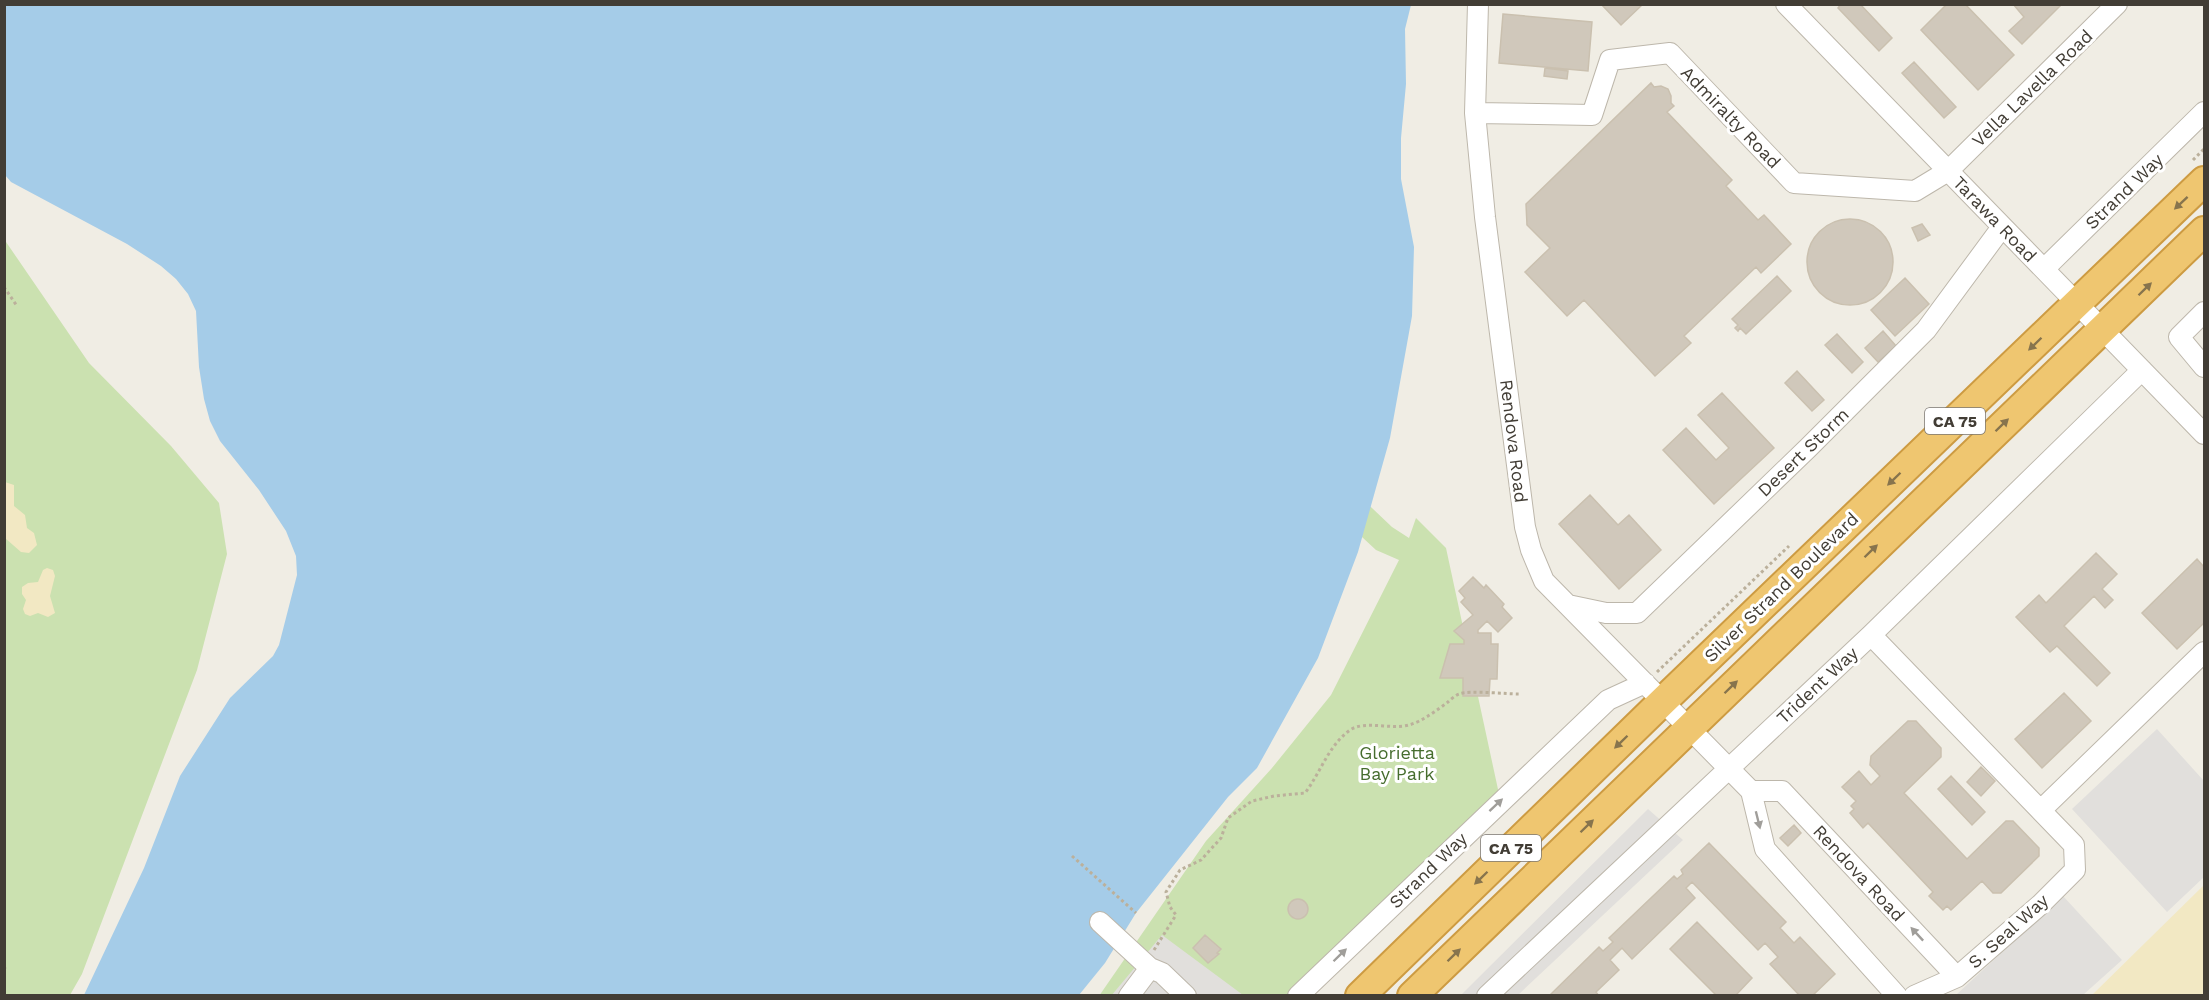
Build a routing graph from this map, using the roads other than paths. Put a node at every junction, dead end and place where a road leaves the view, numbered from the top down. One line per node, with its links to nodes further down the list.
1 (1478, 4): 5 (street, Rendova Road)
2 (1786, 4): 6 (street, Tarawa Road)
3 (2117, 4): 6 (street, Vella Lavella Road)
4 (2205, 112): 10 (street, Strand Way)
5 (1475, 113): 6 (street, Admiralty Road); 17 (street, Rendova Road)
6 (1948, 171): 8 (street, Tarawa Road)
7 (2205, 181): 11 (highway, Silver Strand Boulevard / CA 75, one-way to 11)
8 (2002, 226): 10 (street, Tarawa Road); 17 (street, Desert Storm)
9 (2205, 231): 13 (highway, Silver Strand Boulevard / CA 75, one-way to 9)
10 (2044, 269): 11 (street, Tarawa Road)
11 (2077, 303): 13 (street, Tarawa Road); 20 (highway, Silver Strand Boulevard / CA 75, one-way to 20)
12 (2205, 312): 14 (street)
13 (2103, 329): 15 (street, Tarawa Road); 21 (highway, Silver Strand Boulevard / CA 75, one-way to 13)
14 (2205, 367)
15 (2142, 370): 16 (street, Tarawa Road); 18 (street, Trident Way)
16 (2205, 434)
17 (1568, 605): 20 (street, Rendova Road)
18 (1870, 635): 22 (street, Trident Way); 24 (street)
19 (2205, 652): 24 (street)
20 (1654, 692): 21 (street, Rendova Road); 30 (street, Strand Way, one-way to 20); 31 (highway, Silver Strand Boulevard / CA 75, one-way to 31)
21 (1689, 727): 22 (street, Rendova Road); 32 (highway, Silver Strand Boulevard / CA 75, one-way to 21)
22 (1729, 767): 23 (street, Rendova Road); 33 (street, Trident Way)
23 (1751, 791): 27 (street, Rendova Road, one-way to 23); 34 (street, Rendova Road, one-way to 34)
24 (2041, 810): 27 (street, S. Seal Way)
25 (1101, 922): 26 (street)
26 (1148, 965): 28 (street); 29 (street)
27 (1957, 977): 35 (street, S. Seal Way)
28 (1129, 996)
29 (1186, 996)
30 (1298, 996)
31 (1360, 996)
32 (1412, 996)
33 (1486, 996)
34 (1897, 996)
35 (1914, 996)

